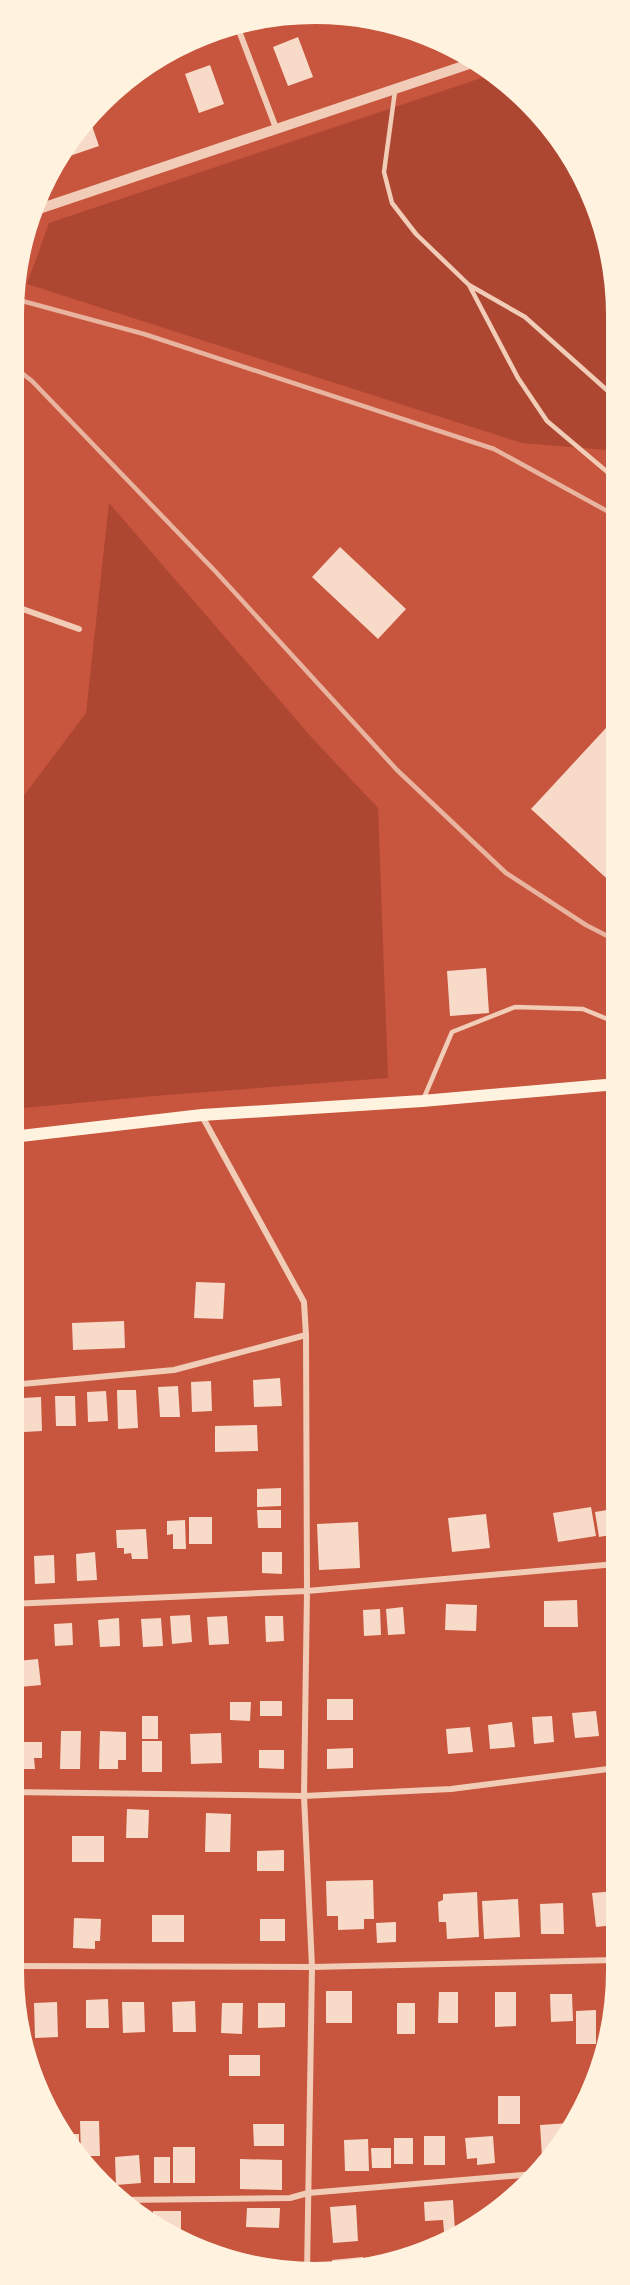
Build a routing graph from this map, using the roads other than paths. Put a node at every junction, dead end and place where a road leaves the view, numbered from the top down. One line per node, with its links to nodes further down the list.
1 (239, 30): 4 (street)
2 (470, 64): 3 (street)
3 (396, 88): 4 (street); 6 (lane)
4 (276, 128): 5 (street)
5 (39, 209)
6 (468, 285): 7 (lane); 8 (lane)
7 (610, 393)
8 (610, 474)
9 (20, 608): 10 (street)
10 (79, 629)
11 (610, 1020): 13 (lane)
12 (610, 1084): 13 (main road)
13 (422, 1101): 14 (main road)
14 (202, 1116): 15 (main road); 16 (street)
15 (20, 1136)
16 (306, 1335): 17 (street); 19 (street)
17 (20, 1384)
18 (610, 1565): 19 (street)
19 (307, 1591): 20 (street); 23 (street)
20 (20, 1604)
21 (610, 1769): 23 (street)
22 (20, 1792): 23 (street)
23 (304, 1796): 26 (street)
24 (610, 1960): 26 (street)
25 (20, 1966): 26 (street)
26 (312, 1967): 28 (street)
27 (528, 2175): 28 (street)
28 (308, 2193): 29 (street); 30 (street)
29 (130, 2200)
30 (307, 2266)

